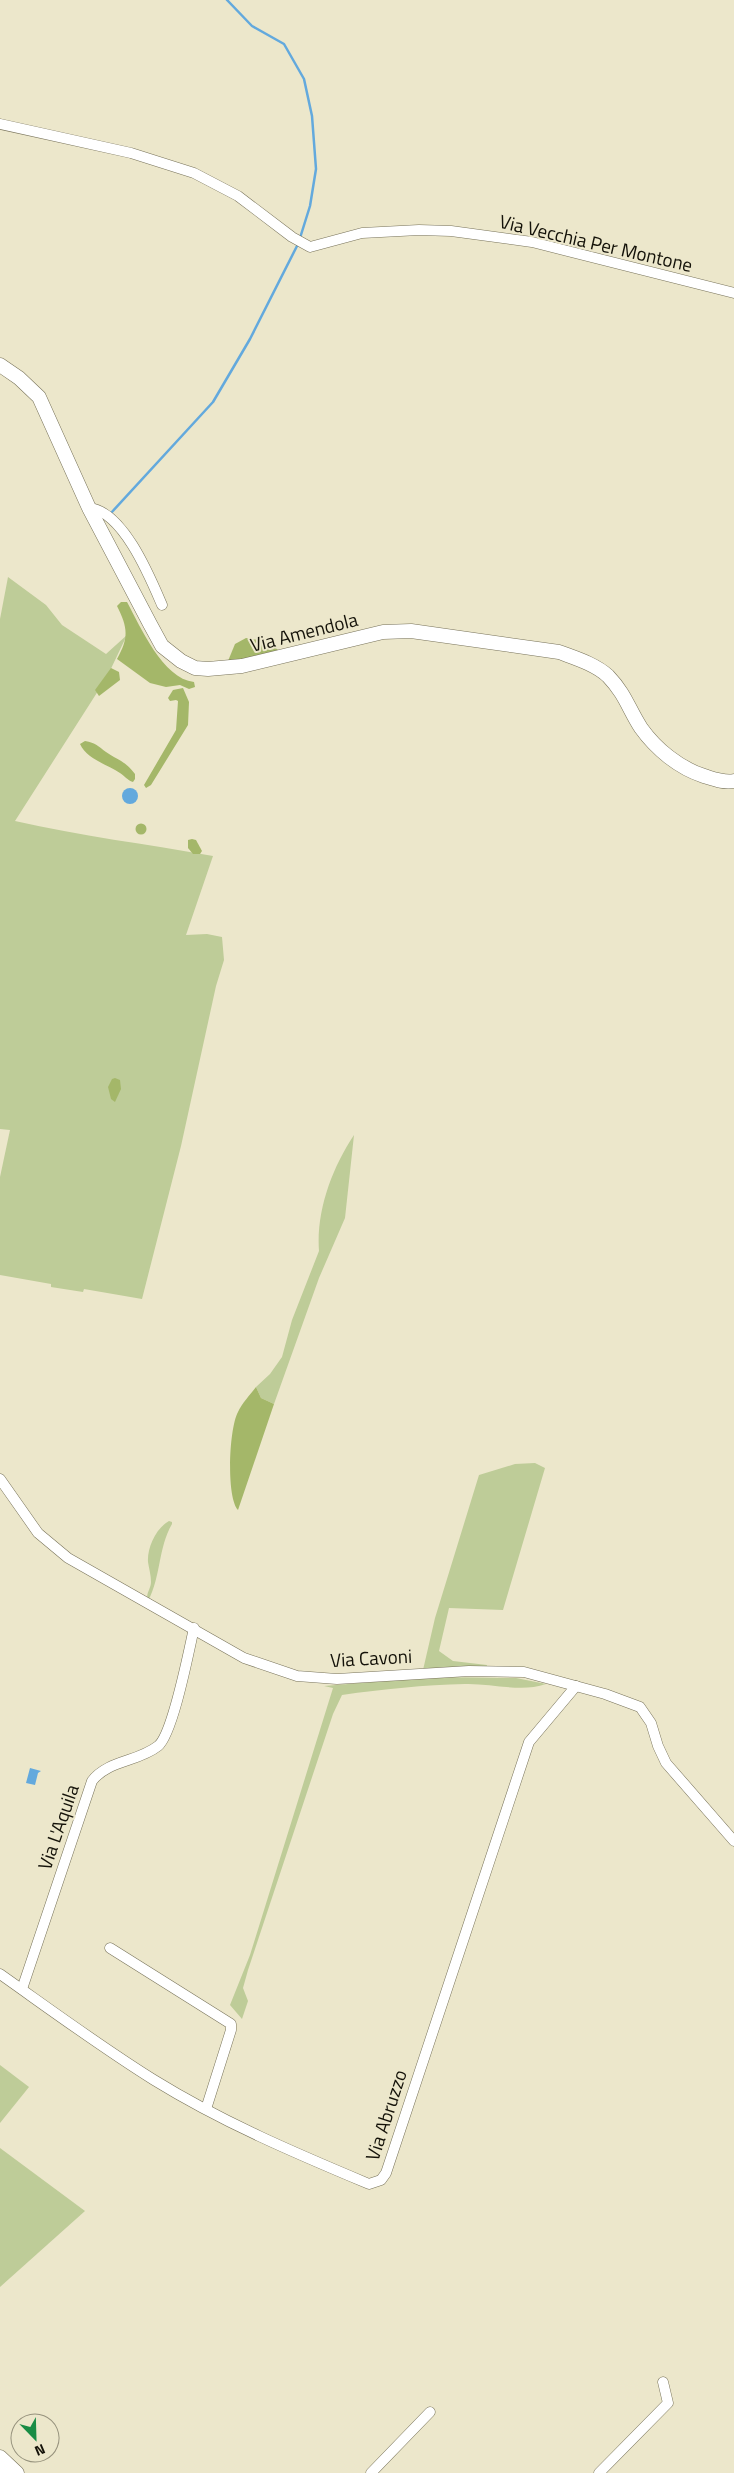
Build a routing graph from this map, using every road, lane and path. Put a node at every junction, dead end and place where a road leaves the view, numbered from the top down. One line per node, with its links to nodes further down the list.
1 (0, 124): 2 (street, Via Vecchia Per Montone)
2 (734, 293)
3 (0, 365): 4 (main road, Via Amendola)
4 (89, 508): 5 (street); 6 (main road, Via Amendola)
5 (162, 605)
6 (734, 781)
7 (0, 1478): 8 (street, Via Cavoni)
8 (194, 1628): 9 (street, Via Cavoni); 13 (street, Via L'Aquila)
9 (576, 1686): 10 (street, Via Cavoni); 14 (street, Via Abruzzo)
10 (734, 1841)
11 (110, 1948): 14 (street)
12 (0, 1974): 13 (street, Via Abruzzo)
13 (22, 1989): 14 (street, Via Abruzzo)
14 (206, 2109)
15 (663, 2382): 20 (street)
16 (430, 2412): 19 (street)
17 (0, 2457): 18 (main road)
18 (9, 2471)
19 (371, 2473)
20 (600, 2473)

